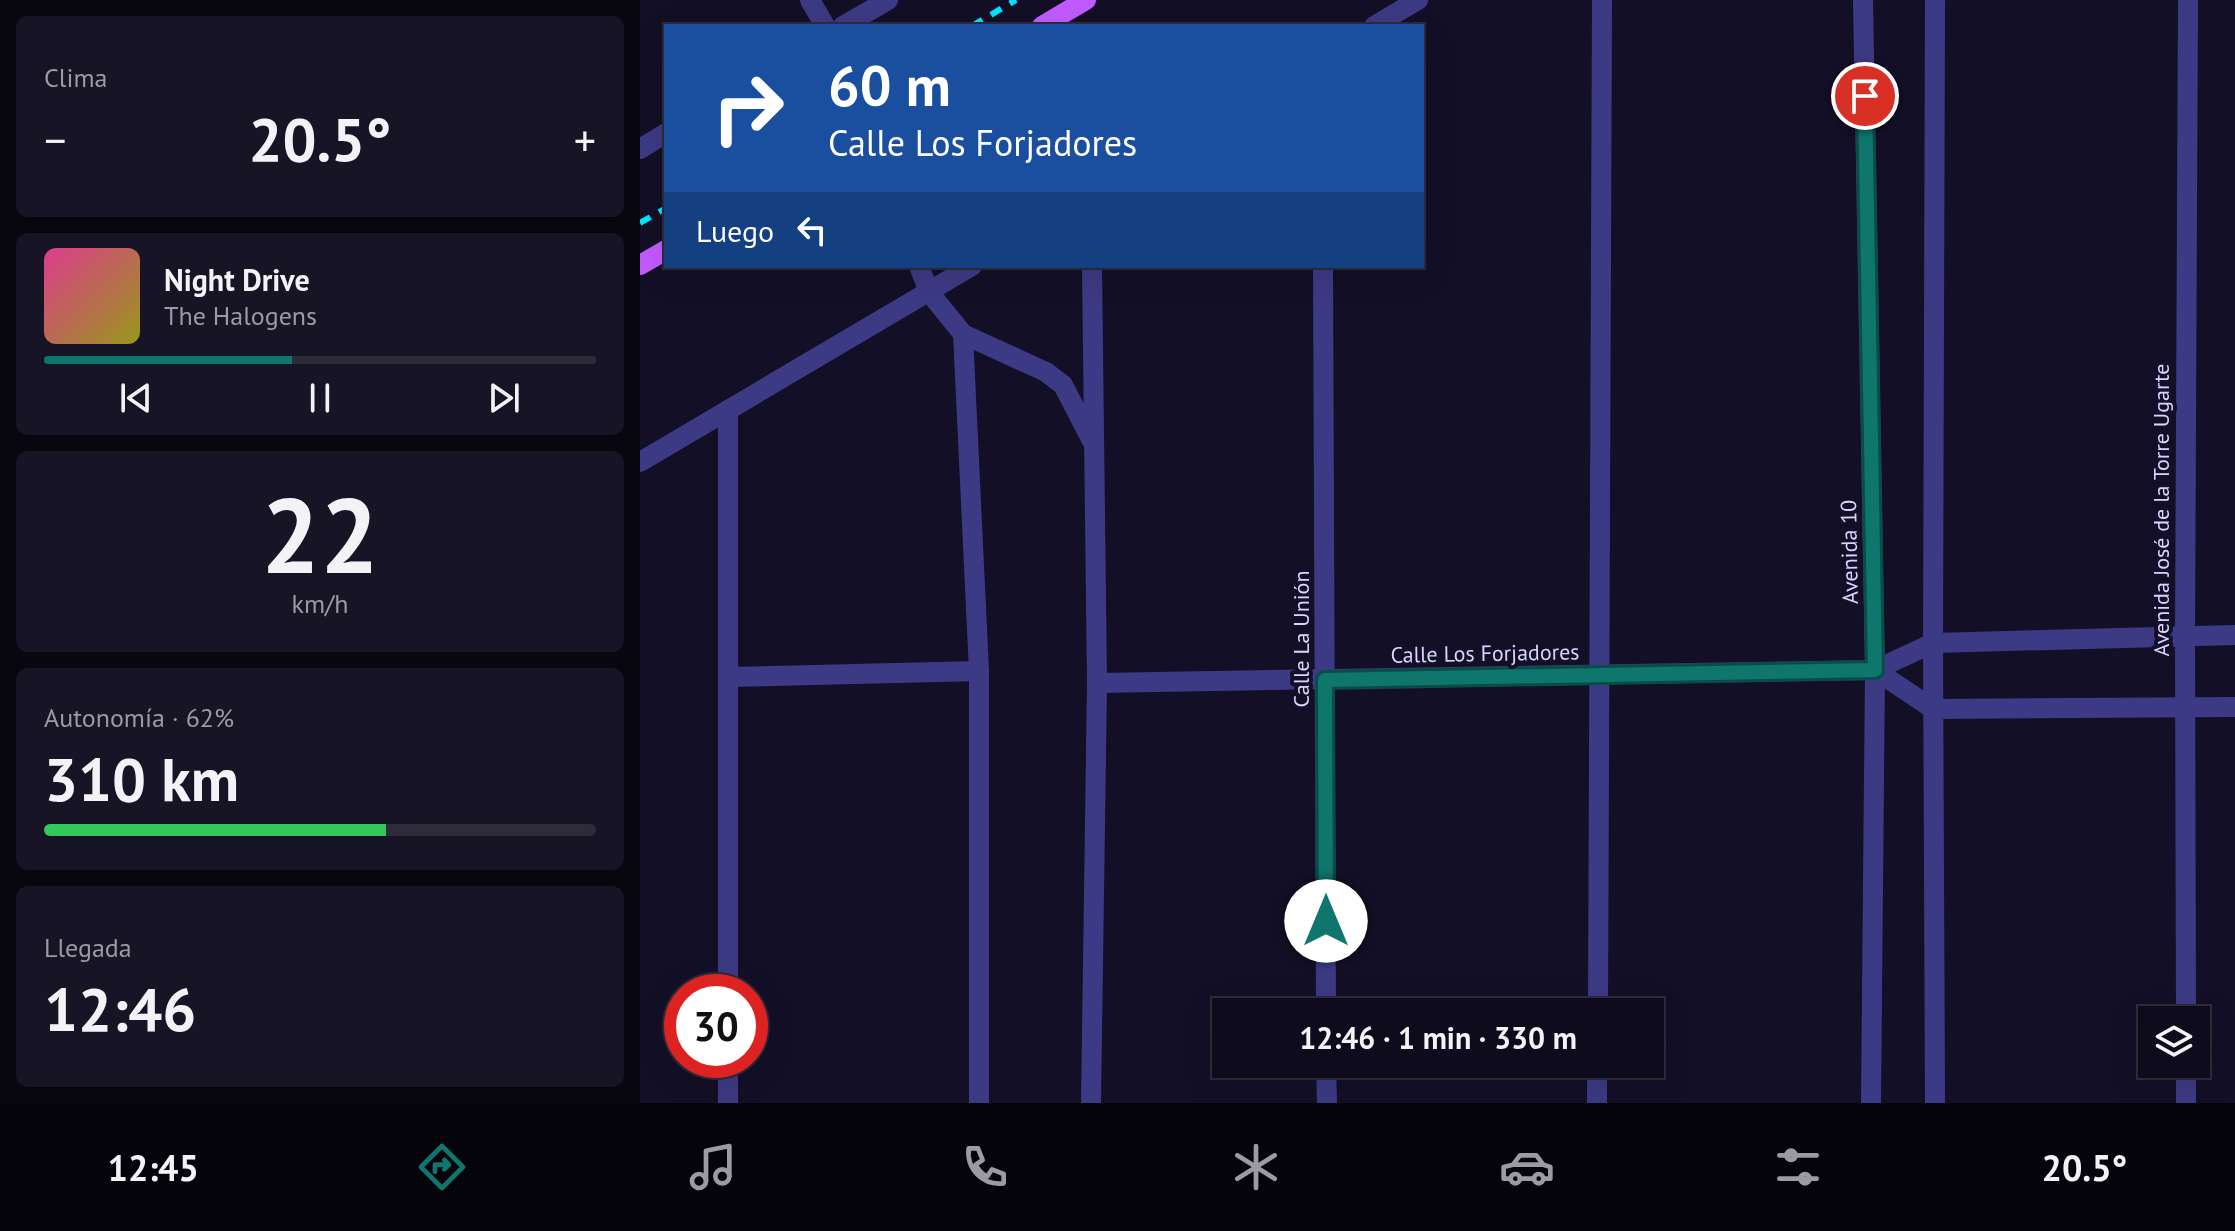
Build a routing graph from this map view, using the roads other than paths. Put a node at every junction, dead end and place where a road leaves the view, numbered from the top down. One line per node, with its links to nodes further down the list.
1 (810, 0): 9 (street)
2 (888, 0): 10 (street)
3 (1086, 0): 11 (main road)
4 (1418, 0): 12 (street)
5 (1602, 0): 31 (street)
6 (1863, 0): 29 (street, Avenida 10)
7 (1935, 0): 28 (street)
8 (2188, 0): 27 (street, Avenida José de la Torre Ugarte)
9 (824, 24)
10 (846, 24)
11 (1045, 24)
12 (1377, 24)
13 (664, 134): 14 (street)
14 (640, 149)
15 (664, 251): 16 (main road)
16 (640, 265)
17 (920, 268): 21 (street)
18 (969, 268): 21 (street)
19 (1092, 268): 24 (street)
20 (1323, 268): 33 (street, Calle La Unión)
21 (929, 292): 22 (street); 23 (street)
22 (963, 334): 24 (street); 30 (street)
23 (728, 410): 25 (street); 32 (street)
24 (1094, 444): 34 (street)
25 (640, 462)
26 (2235, 635): 27 (street, Calle Los Forjadores)
27 (2185, 636): 28 (street, Calle Los Forjadores); 35 (street, Avenida José de la Torre Ugarte)
28 (1933, 643): 29 (street, Calle Los Forjadores); 37 (street)
29 (1875, 670): 31 (street, Calle Los Forjadores); 37 (street); 51 (street, Avenida 10)
30 (979, 671): 32 (street); 47 (street)
31 (1599, 675): 33 (street, Calle Los Forjadores); 40 (street)
32 (728, 677): 38 (street)
33 (1325, 680): 34 (street, Calle Los Forjadores); 39 (street, Calle La Unión)
34 (1097, 683): 48 (street)
35 (2185, 707): 36 (street); 37 (street); 41 (street, Avenida José de la Torre Ugarte)
36 (2235, 707)
37 (1933, 709): 52 (street)
38 (728, 974)
39 (1326, 998)
40 (1598, 998)
41 (2186, 1006)
42 (728, 1078): 46 (street)
43 (1326, 1078): 49 (street)
44 (1597, 1078): 50 (street)
45 (2186, 1078): 53 (street)
46 (728, 1103)
47 (979, 1103)
48 (1091, 1103)
49 (1327, 1103)
50 (1597, 1103)
51 (1871, 1103)
52 (1935, 1103)
53 (2186, 1103)

